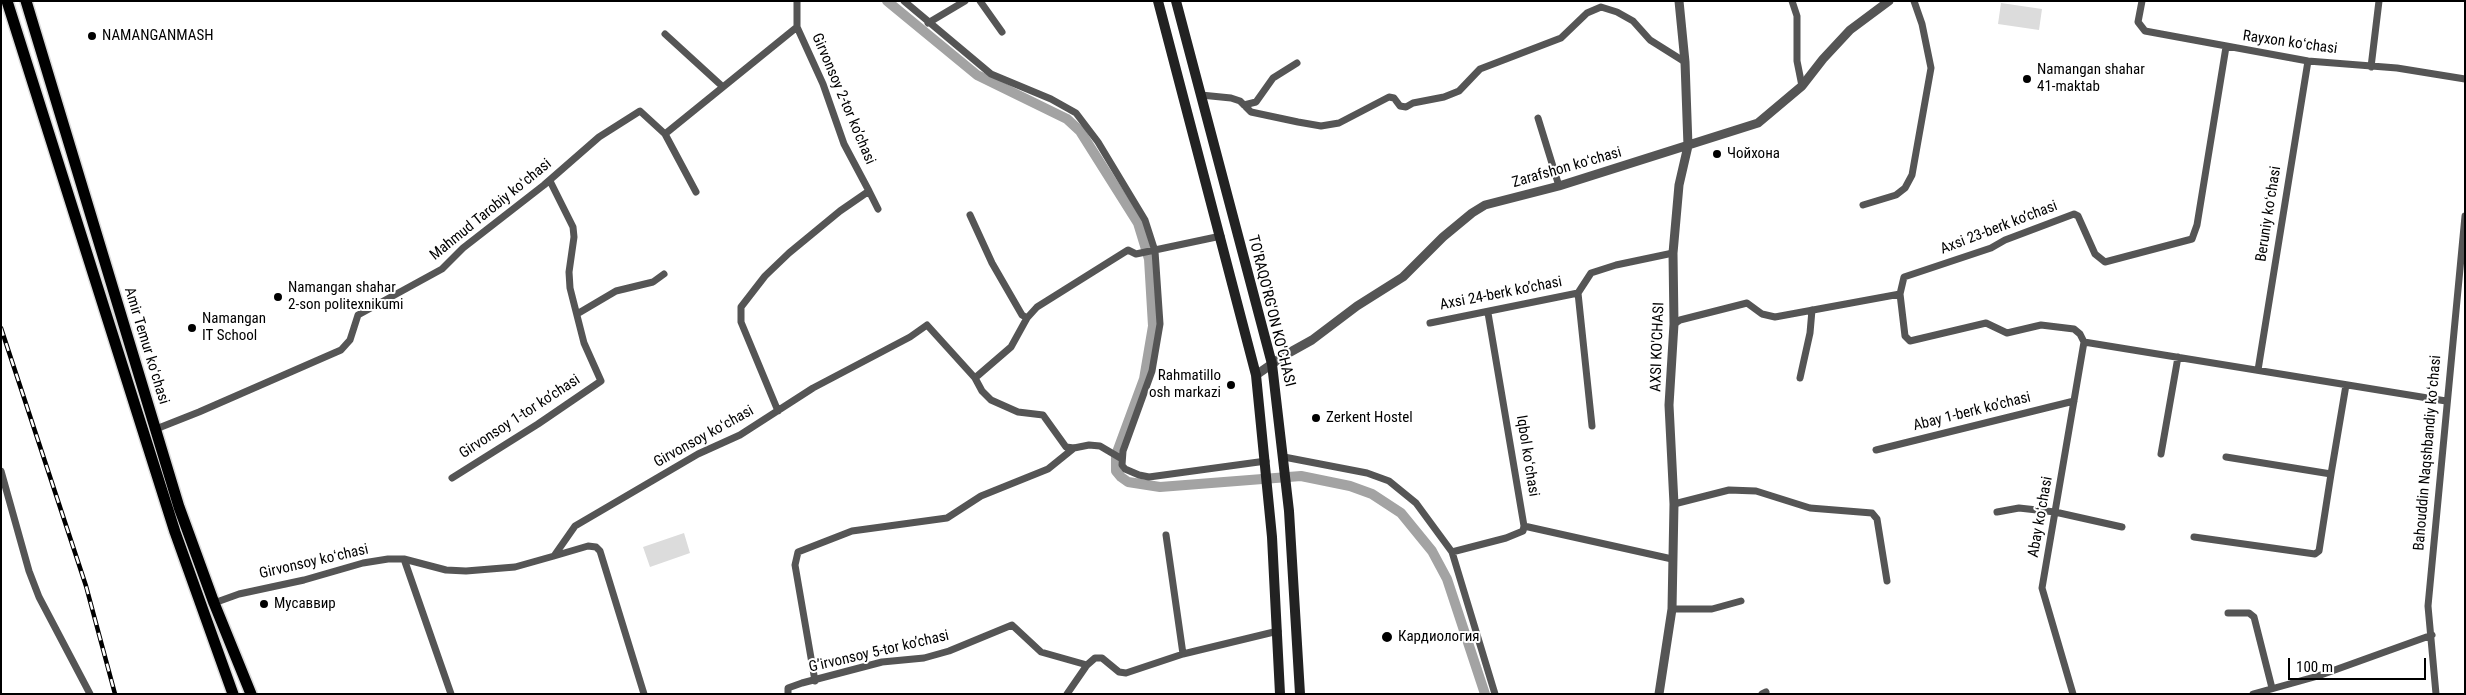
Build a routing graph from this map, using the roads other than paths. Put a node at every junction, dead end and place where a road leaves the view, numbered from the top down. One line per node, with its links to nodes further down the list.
1 (7, 1): 40 (main road, Amir Temur koʻchasi)
2 (26, 1): 38 (main road, Amir Temur koʻchasi)
3 (798, 1): 17 (street, Girvonsoy 2-tor koʼchasi)
4 (904, 1): 16 (street)
5 (965, 1): 16 (street)
6 (980, 1): 18 (street)
7 (1158, 1): 43 (main road, TO'RAQO'RG'ON KO'CHASI)
8 (1176, 1): 28 (main road, TO'RAQO'RG'ON KO'CHASI)
9 (1679, 1): 23 (street, AXSI KO'CHASI)
10 (1792, 1): 26 (street)
11 (1889, 1): 26 (street, Zarafshon koʻchasi)
12 (1914, 1): 37 (street)
13 (2142, 1): 20 (street, Rayxon koʻchasi)
14 (2379, 1): 24 (street)
15 (1600, 4): 23 (street); 29 (street)
16 (928, 23): 44 (street)
17 (798, 27): 27 (street); 35 (street, Girvonsoy 2-tor koʼchasi)
18 (1002, 32)
19 (665, 34): 27 (street)
20 (2226, 47): 21 (street, Rayxon koʻchasi); 48 (street, Аxsi 23-berk koʼchasi)
21 (2308, 61): 24 (street, Rayxon koʻchasi); 58 (street, Beruniy koʻchasi)
22 (1297, 62): 29 (street)
23 (1685, 62): 32 (street, AXSI KO'CHASI)
24 (2371, 67): 25 (street, Rayxon koʻchasi)
25 (2465, 79)
26 (1802, 86): 32 (street, Zarafshon koʻchasi)
27 (723, 87): 31 (street)
28 (1201, 95): 29 (street); 57 (main road, TO'RAQO'RG'ON KO'CHASI)
29 (1244, 105)
30 (1538, 118): 34 (street)
31 (665, 134): 33 (street, Mahmud Tarobiy koʻchasi); 36 (street)
32 (1688, 146): 34 (street, Zarafshon koʻchasi); 45 (street, AXSI KO'CHASI)
33 (550, 181): 51 (street, Girvonsoy 1-tor koʼchasi); 67 (street, Mahmud Tarobiy koʻchasi)
34 (1559, 186): 57 (street, Zarafshon koʻchasi)
35 (869, 191): 39 (street, Girvonsoy 2-tor koʼchasi); 65 (street)
36 (696, 192)
37 (1863, 205)
38 (88, 207): 40 (main road); 67 (main road, Amir Temur koʻchasi)
39 (878, 208)
40 (72, 211): 101 (main road, Amir Temur koʻchasi)
41 (970, 215): 52 (street)
42 (2465, 216): 64 (street, Bahouddin Naqshbandiy koʻchasi)
43 (1221, 236): 44 (street); 59 (main road, TO'RAQO'RG'ON KO'CHASI)
44 (1150, 251): 52 (street); 73 (street)
45 (1673, 253): 47 (street, Аxsi 24-berk koʼchasi); 54 (street, AXSI KO'CHASI)
46 (664, 274): 51 (street)
47 (1578, 293): 50 (street, Аxsi 24-berk koʼchasi); 66 (street, Аxsi 24-berk koʼchasi)
48 (1900, 294): 49 (street); 55 (street)
49 (1812, 310): 54 (street); 61 (street)
50 (1488, 313): 53 (street, Аxsi 24-berk koʼchasi); 81 (street, Iqbol koʻchasi)
51 (577, 314): 77 (street, Girvonsoy 1-tor koʼchasi)
52 (1027, 318): 60 (street)
53 (1430, 323)
54 (1674, 324): 78 (street, AXSI KO'CHASI)
55 (2084, 342): 56 (street); 63 (street, Abay koʻchasi)
56 (2178, 357): 58 (street); 70 (street)
57 (1272, 364): 59 (street, Zarafshon koʻchasi); 72 (main road, TO'RAQO'RG'ON KO'CHASI)
58 (2258, 370): 62 (street)
59 (1256, 375): 74 (main road, TO'RAQO'RG'ON KO'CHASI)
60 (974, 378): 65 (street, Girvonsoy koʻchasi); 68 (street)
61 (1800, 378)
62 (2346, 385): 64 (street); 76 (street)
63 (2074, 401): 69 (street, Аbay 1-berk koʼchasi); 80 (street, Abay koʻchasi)
64 (2446, 401): 95 (street, Bahouddin Naqshbandiy koʻchasi)
65 (778, 411): 86 (street, Girvonsoy koʻchasi)
66 (1592, 426)
67 (156, 429): 91 (main road, Amir Temur koʻchasi)
68 (1074, 448): 73 (street); 98 (street)
69 (1876, 450)
70 (2161, 454)
71 (2226, 457): 76 (street)
72 (1284, 458): 85 (street); 108 (main road, TO'RAQO'RG'ON KO'CHASI)
73 (1122, 459): 74 (street)
74 (1266, 461): 94 (main road, TO'RAQO'RG'ON KO'CHASI)
75 (1, 470): 100 (street)
76 (2331, 474): 84 (street)
77 (452, 478)
78 (1674, 504): 88 (street, AXSI KO'CHASI); 89 (street)
79 (1997, 512): 80 (street)
80 (2056, 512): 82 (street); 111 (street, Abay koʻchasi)
81 (1524, 526): 85 (street); 88 (street)
82 (2122, 527)
83 (1166, 535): 96 (street)
84 (2194, 537)
85 (1452, 552): 109 (street)
86 (554, 556): 87 (street, Girvonsoy koʻchasi); 104 (street)
87 (404, 559): 91 (street, Girvonsoy koʻchasi); 103 (street)
88 (1672, 559): 92 (street, AXSI KO'CHASI)
89 (1887, 581)
90 (1741, 601): 92 (street)
91 (214, 603): 102 (main road, Amir Temur koʻchasi)
92 (1672, 609): 110 (street, AXSI KO'CHASI)
93 (2228, 613): 99 (street)
94 (1278, 631): 96 (street); 107 (main road, TO'RAQO'RG'ON KO'CHASI)
95 (2432, 635): 99 (street); 113 (street, Bahouddin Naqshbandiy koʻchasi)
96 (1184, 654): 97 (street)
97 (1087, 665): 98 (street, Gʼirvonsoy 5-tor koʼchasi); 106 (street)
98 (815, 681): 105 (street, Gʼirvonsoy 5-tor koʼchasi)
99 (2272, 688): 112 (street)
100 (90, 694)
101 (233, 694)
102 (251, 694)
103 (451, 694)
104 (644, 694)
105 (788, 694)
106 (1068, 694)
107 (1280, 694)
108 (1300, 694)
109 (1495, 694)
110 (1659, 694)
111 (2073, 694)
112 (2252, 694)
113 (2436, 694)

